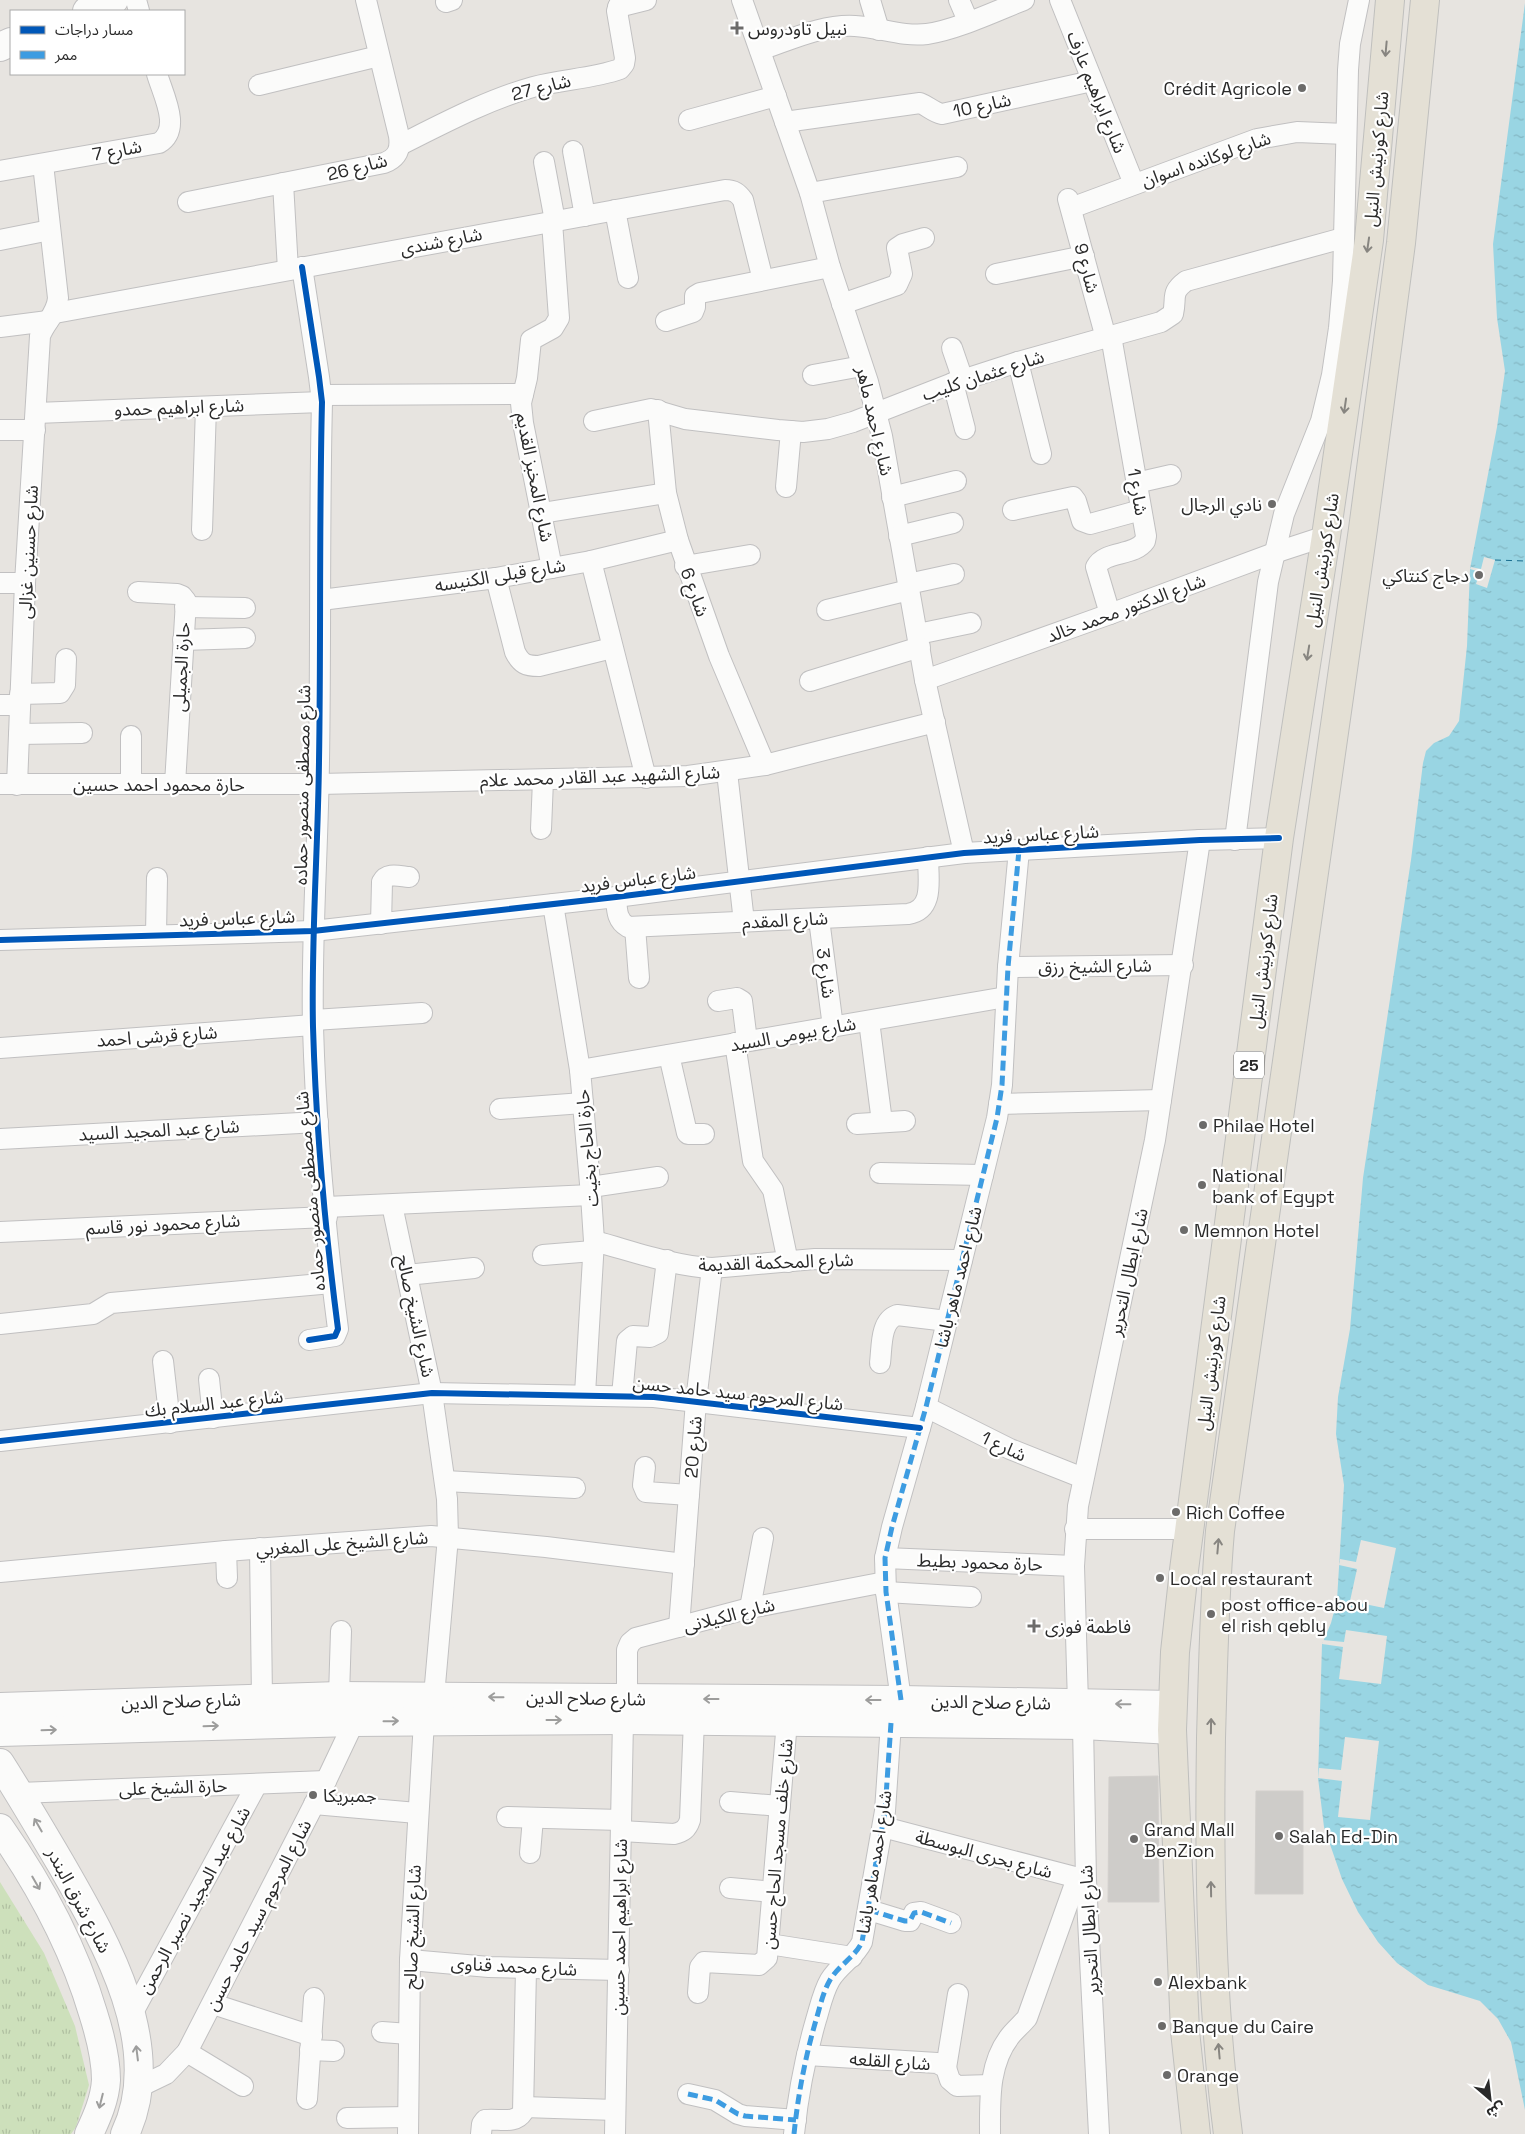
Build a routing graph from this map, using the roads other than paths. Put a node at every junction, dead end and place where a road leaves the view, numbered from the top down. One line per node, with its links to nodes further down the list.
1 (114, 0): 13 (main road)
2 (366, 0): 17 (street, شارع 26)
3 (646, 0): 12 (street)
4 (742, 0): 16 (street, شارع احمد ماهر)
5 (870, 0): 15 (street)
6 (959, 0): 14 (street)
7 (1024, 0): 14 (street)
8 (1060, 0): 19 (street, شارع ابراهيم عارف)
9 (1359, 0): 24 (street)
10 (1390, 0): 82 (main road, شارع كورنيش النيل / 25, one-way to 82)
11 (1425, 0): 241 (main road, شارع كورنيش النيل / 25, one-way to 11)
12 (619, 3): 25 (street, شارع 27)
13 (89, 10)
14 (968, 21): 15 (street)
15 (879, 30): 16 (street)
16 (760, 50): 21 (street, شارع احمد ماهر)
17 (379, 56): 20 (street); 25 (street, شارع 26)
18 (157, 75): 28 (street, شارع 7)
19 (1092, 81): 23 (street, شارع 10); 32 (street, شارع ابراهيم عارف)
20 (259, 85)
21 (776, 96): 22 (street); 23 (street, شارع احمد ماهر)
22 (689, 120)
23 (786, 122): 33 (street, شارع احمد ماهر)
24 (1346, 134): 32 (street, شارع لوكانده اسوان); 41 (street)
25 (400, 145): 31 (street, شارع 26)
26 (573, 151): 37 (street)
27 (544, 162): 38 (street)
28 (43, 164): 30 (street, شارع 7); 39 (street, شارع حسنين غزالى)
29 (957, 167): 33 (street)
30 (0, 171)
31 (283, 183): 34 (street, شارع 26); 45 (street, شارع مصطفى منصور حماده)
32 (1134, 184): 35 (street, شارع لوكانده اسوان)
33 (810, 193): 44 (street, شارع احمد ماهر)
34 (188, 202)
35 (1070, 204): 43 (street, شارع 9)
36 (615, 210): 37 (street, شارع شندى); 47 (street); 48 (street, شارع شندى)
37 (585, 216): 38 (street, شارع شندى)
38 (553, 222): 45 (street, شارع شندى); 59 (street, شارع المخبز القديم)
39 (50, 230): 42 (street); 50 (street, شارع حسنين غزالى)
40 (924, 238): 49 (street)
41 (1343, 238): 53 (street, شارع عثمان كليب); 84 (street)
42 (0, 240)
43 (1084, 256): 46 (street); 53 (street, شارع 9)
44 (830, 267): 48 (street); 49 (street, شارع احمد ماهر)
45 (295, 269): 50 (street, شارع شندى); 60 (street, شارع مصطفى منصور حماده)
46 (996, 274)
47 (628, 278)
48 (763, 280): 51 (street)
49 (842, 304): 56 (street, شارع احمد ماهر)
50 (51, 317): 52 (street, شارع شندى); 64 (street, شارع حسنين غزالى)
51 (666, 321)
52 (0, 328)
53 (1108, 337): 55 (street, شارع عثمان كليب); 72 (street, شارع 1)
54 (952, 348): 58 (street)
55 (1018, 362): 58 (street, شارع عثمان كليب); 69 (street)
56 (862, 366): 57 (street); 63 (street, شارع احمد ماهر)
57 (813, 375)
58 (958, 381): 63 (street, شارع عثمان كليب); 66 (street)
59 (523, 394): 60 (street, شارع ابراهيم حمدو); 78 (street, شارع المخبز القديم)
60 (322, 398): 61 (street, شارع ابراهيم حمدو); 95 (street, شارع مصطفى منصور حماده)
61 (206, 406): 64 (street, شارع ابراهيم حمدو); 80 (street)
62 (658, 410): 65 (street, شارع عثمان كليب); 68 (street, شارع عثمان كليب); 74 (street, شارع 6)
63 (875, 412): 68 (street, شارع عثمان كليب); 75 (street, شارع احمد ماهر)
64 (35, 421): 67 (street, شارع ابراهيم حمدو); 92 (street, شارع حسنين غزالى)
65 (594, 421)
66 (964, 429)
67 (0, 430)
68 (791, 431): 73 (street)
69 (1041, 454)
70 (1171, 475): 72 (street)
71 (956, 481): 75 (street)
72 (1136, 483): 77 (street, شارع 1)
73 (786, 487)
74 (666, 493): 78 (street); 83 (street, شارع 6)
75 (892, 497): 81 (street, شارع احمد ماهر)
76 (1013, 510): 77 (street)
77 (1141, 510): 99 (street, شارع 1)
78 (542, 513): 88 (street, شارع المخبز القديم)
79 (953, 523): 81 (street)
80 (202, 530)
81 (899, 536): 93 (street, شارع احمد ماهر)
82 (1326, 536): 84 (street, شارع الدكتور محمد خالد); 123 (main road, شارع كورنيش النيل / 25, one-way to 123)
83 (678, 540): 86 (street, شارع قبلى الكنيسه); 87 (street, شارع 6)
84 (1274, 553): 99 (street, شارع الدكتور محمد خالد); 125 (street)
85 (750, 555): 87 (street)
86 (591, 561): 88 (street, شارع قبلى الكنيسه); 104 (street)
87 (685, 566): 114 (street, شارع 6)
88 (552, 568): 90 (street, شارع قبلى الكنيسه)
89 (954, 574): 93 (street)
90 (496, 578): 95 (street, شارع قبلى الكنيسه); 104 (street)
91 (0, 583): 92 (street)
92 (25, 583): 108 (street, شارع حسنين غزالى)
93 (909, 587): 98 (street); 103 (street, شارع احمد ماهر)
94 (138, 592): 96 (street, حارة الجميلى)
95 (321, 600): 121 (street, شارع مصطفى منصور حماده)
96 (185, 607): 97 (street); 102 (street, حارة الجميلى)
97 (246, 608)
98 (827, 610)
99 (1110, 614): 106 (street, شارع الدكتور محمد خالد)
100 (971, 623): 103 (street)
101 (245, 638): 102 (street)
102 (183, 640): 120 (street, حارة الجميلى)
103 (919, 640): 106 (street, شارع احمد ماهر); 107 (street)
104 (612, 648): 116 (street)
105 (66, 658): 108 (street)
106 (926, 680): 110 (street, شارع احمد ماهر)
107 (810, 681)
108 (20, 699): 109 (street); 112 (street, شارع حسنين غزالى)
109 (0, 705)
110 (935, 722): 114 (street, شارع الشهيد عبد القادر محمد علام); 127 (street, شارع احمد ماهر)
111 (82, 733): 112 (street)
112 (19, 734): 118 (street, شارع حسنين غزالى)
113 (131, 736): 119 (street)
114 (765, 765): 115 (street, شارع الشهيد عبد القادر محمد علام)
115 (727, 772): 116 (street, شارع الشهيد عبد القادر محمد علام); 131 (street)
116 (646, 778): 117 (street, شارع الشهيد عبد القادر محمد علام)
117 (543, 780): 121 (street, شارع الشهيد عبد القادر محمد علام); 122 (street)
118 (8, 784): 119 (street, حارة محمود احمد حسين)
119 (131, 784): 120 (street, حارة محمود احمد حسين)
120 (175, 784): 121 (street, حارة محمود احمد حسين)
121 (319, 784): 138 (street, شارع مصطفى منصور حماده)
122 (542, 829)
123 (1279, 838): 125 (street, شارع عباس فريد); 201 (main road, شارع كورنيش النيل / 25)
124 (1200, 840): 125 (street, شارع عباس فريد); 126 (street, شارع عباس فريد); 141 (street, شارع ابطال التحرير)
125 (1235, 840)
126 (1019, 850): 127 (street, شارع عباس فريد); 142 (street, شارع احمد ماهر باشا)
127 (964, 853): 128 (street, شارع عباس فريد)
128 (928, 857): 131 (street, شارع عباس فريد); 134 (street, شارع المقدم)
129 (409, 877): 136 (street)
130 (157, 878): 139 (street)
131 (739, 881): 132 (street, شارع عباس فريد); 135 (street)
132 (616, 897): 133 (street, شارع عباس فريد); 137 (street)
133 (552, 904): 136 (street, شارع عباس فريد); 153 (street, حارة الحاج بخيت)
134 (819, 919): 135 (street, شارع المقدم); 149 (street, شارع 3)
135 (744, 922): 137 (street, شارع المقدم)
136 (382, 924): 138 (street, شارع عباس فريد)
137 (635, 927): 143 (street)
138 (313, 931): 139 (street, شارع عباس فريد); 148 (street, شارع مصطفى منصور حماده)
139 (156, 936): 140 (street, شارع عباس فريد)
140 (0, 940)
141 (1183, 965): 142 (street, شارع الشيخ رزق); 154 (street, شارع ابطال التحرير)
142 (1008, 967): 144 (street, شارع احمد ماهر باشا)
143 (639, 978)
144 (1006, 997): 147 (street, شارع بيومى السيد); 156 (street, شارع احمد ماهر باشا)
145 (718, 1001): 150 (street)
146 (422, 1013): 148 (street, شارع قرشى احمد)
147 (869, 1021): 149 (street, شارع بيومى السيد); 160 (street)
148 (313, 1022): 151 (street, شارع قرشى احمد); 159 (street, شارع مصطفى منصور حماده)
149 (833, 1027): 150 (street, شارع بيومى السيد)
150 (741, 1042): 152 (street, شارع بيومى السيد); 175 (street)
151 (0, 1048)
152 (670, 1054): 153 (street, شارع بيومى السيد); 162 (street)
153 (580, 1070): 155 (street, حارة الحاج بخيت)
154 (1161, 1100): 156 (street); 196 (street, شارع ابطال التحرير)
155 (583, 1103): 157 (street); 167 (street, حارة الحاج بخيت)
156 (999, 1104): 165 (street, شارع احمد ماهر باشا)
157 (500, 1109)
158 (905, 1121): 160 (street)
159 (318, 1122): 163 (street, شارع عبد المجيد السيد); 169 (street, شارع مصطفى منصور حماده)
160 (882, 1122): 161 (street)
161 (857, 1124)
162 (704, 1134)
163 (0, 1139)
164 (880, 1173): 165 (street)
165 (983, 1175): 174 (street, شارع احمد ماهر باشا)
166 (658, 1177): 167 (street, شارع محمود نور قاسم)
167 (591, 1191): 168 (street, شارع محمود نور قاسم); 171 (street, حارة الحاج بخيت)
168 (392, 1205): 169 (street, شارع محمود نور قاسم); 178 (street, شارع الشيخ صالح)
169 (326, 1212): 170 (street, شارع محمود نور قاسم); 179 (street, شارع مصطفى منصور حماده)
170 (0, 1232)
171 (594, 1246): 172 (street, شارع المحكمة القديمة); 173 (street, شارع المحكمة القديمة); 187 (street, حارة الحاج بخيت)
172 (543, 1255)
173 (667, 1260): 177 (street, شارع المحكمة القديمة); 188 (street)
174 (962, 1260): 175 (street, شارع المحكمة القديمة); 180 (street, شارع احمد ماهر باشا)
175 (788, 1262): 177 (street, شارع المحكمة القديمة)
176 (474, 1268): 178 (street)
177 (712, 1268): 189 (street, شارع 20)
178 (407, 1274): 186 (street, شارع الشيخ صالح)
179 (332, 1283): 181 (street); 182 (street, شارع مصطفى منصور حماده)
180 (947, 1321): 184 (street); 190 (street, شارع احمد ماهر باشا)
181 (0, 1324)
182 (309, 1340)
183 (163, 1361): 192 (street)
184 (880, 1363)
185 (209, 1379): 191 (street)
186 (432, 1393): 187 (street, شارع المرحوم سيد حامد حسن); 191 (street, شارع عبد السلام بك); 197 (street, شارع الشيخ صالح)
187 (585, 1394): 188 (street, شارع المرحوم سيد حامد حسن)
188 (622, 1396): 189 (street, شارع المرحوم سيد حامد حسن)
189 (696, 1401): 193 (street, شارع المرحوم سيد حامد حسن); 199 (street, شارع 20)
190 (926, 1408): 193 (street, شارع احمد ماهر باشا); 196 (street, شارع 1)
191 (213, 1418): 192 (street, شارع عبد السلام بك)
192 (170, 1423): 194 (street, شارع عبد السلام بك)
193 (920, 1428): 206 (street, شارع احمد ماهر باشا)
194 (0, 1441)
195 (645, 1467): 199 (street)
196 (1083, 1478): 200 (street, شارع ابطال التحرير)
197 (445, 1481): 198 (street); 202 (street, شارع الشيخ صالح)
198 (574, 1488)
199 (689, 1495): 207 (street, شارع 20)
200 (1076, 1529): 201 (street); 208 (street, شارع ابطال التحرير)
201 (1189, 1529): 223 (main road, شارع كورنيش النيل / 25)
202 (448, 1537): 204 (street, شارع الشيخ على المغربي); 207 (street, شارع الشيخ على المغربي); 219 (street, شارع الشيخ صالح)
203 (763, 1538): 213 (street)
204 (260, 1548): 205 (street, شارع الشيخ على المغربي); 217 (street)
205 (226, 1551): 209 (street, شارع الشيخ على المغربي); 210 (street)
206 (886, 1558): 208 (street, حارة محمود بطيط); 211 (street, شارع احمد ماهر باشا)
207 (684, 1564): 214 (street, شارع 20)
208 (1074, 1566): 222 (street, شارع ابطال التحرير)
209 (0, 1572)
210 (227, 1578)
211 (885, 1587): 212 (street, شارع الكيلانى); 213 (street, شارع الكيلانى); 221 (street, شارع احمد ماهر باشا)
212 (971, 1597)
213 (750, 1608): 214 (street, شارع الكيلانى)
214 (679, 1627): 220 (street, شارع الكيلانى)
215 (341, 1631): 216 (street)
216 (339, 1696): 217 (main road, شارع صلاح الدين); 219 (main road, شارع صلاح الدين)
217 (262, 1698): 218 (main road, شارع صلاح الدين)
218 (0, 1706)
219 (429, 1709): 220 (main road, شارع صلاح الدين); 226 (main road, شارع صلاح الدين, one-way to 219); 235 (street, شارع الشيخ صالح)
220 (625, 1709): 221 (main road, شارع صلاح الدين, one-way to 220); 224 (main road, شارع صلاح الدين); 238 (street, شارع ابراهيم احمد حسين)
221 (896, 1712): 222 (main road, شارع صلاح الدين); 225 (main road, شارع صلاح الدين); 240 (street, شارع احمد ماهر باشا)
222 (1080, 1714): 223 (main road, شارع صلاح الدين); 243 (street, شارع ابطال التحرير)
223 (1172, 1717): 241 (main road); 281 (main road, شارع كورنيش النيل / 25)
224 (694, 1720): 225 (main road, شارع صلاح الدين); 238 (street)
225 (787, 1721): 234 (street, شارع خلف مسجد الحاج حسن)
226 (354, 1722): 227 (main road, شارع صلاح الدين, one-way to 226); 229 (street, شارع المرحوم سيد حامد حسن)
227 (0, 1732)
228 (0, 1763): 231 (main road, شارع شرق البندر)
229 (326, 1781): 230 (street, حارة الشيخ على); 233 (street, شارع المرحوم سيد حامد حسن)
230 (257, 1784): 231 (street, حارة الشيخ على); 257 (street, شارع عبد المجيد نصير الرحمن)
231 (19, 1792): 257 (main road, شارع شرق البندر, one-way to 231)
232 (730, 1802): 234 (street)
233 (314, 1804): 235 (street); 256 (street, شارع المرحوم سيد حامد حسن)
234 (780, 1806): 245 (street, شارع خلف مسجد الحاج حسن)
235 (417, 1813): 250 (street, شارع الشيخ صالح)
236 (507, 1817): 237 (street)
237 (533, 1818): 238 (street); 242 (street)
238 (621, 1826): 252 (street, شارع ابراهيم احمد حسين)
239 (0, 1828): 276 (main road, شارع شرق البندر, one-way to 276)
240 (882, 1828): 243 (street, شارع بحرى البوسطة); 246 (street, شارع احمد ماهر باشا)
241 (1210, 1832): 282 (main road, شارع كورنيش النيل / 25, one-way to 241)
242 (530, 1853)
243 (1081, 1879): 265 (street); 280 (street, شارع ابطال التحرير)
244 (730, 1888): 245 (street)
245 (773, 1892): 248 (street, شارع خلف مسجد الحاج حسن)
246 (869, 1910): 247 (street); 249 (street, شارع احمد ماهر باشا)
247 (952, 1923)
248 (769, 1944): 249 (street); 253 (street, شارع خلف مسجد الحاج حسن)
249 (852, 1957): 263 (street, شارع احمد ماهر باشا)
250 (410, 1960): 251 (street, شارع محمد قناوى); 259 (street, شارع الشيخ صالح)
251 (526, 1969): 252 (street, شارع محمد قناوى); 270 (street)
252 (619, 1970): 271 (street, شارع ابراهيم احمد حسين)
253 (698, 1993)
254 (958, 1994): 264 (street)
255 (314, 1998): 260 (street)
256 (213, 2004): 260 (street); 262 (street, شارع المرحوم سيد حامد حسن)
257 (131, 2016): 267 (main road, شارع شرق البندر, one-way to 257)
258 (382, 2032): 259 (street)
259 (409, 2034): 273 (street, شارع الشيخ صالح)
260 (311, 2043): 261 (street); 269 (street)
261 (334, 2051)
262 (187, 2052): 266 (street); 267 (street, شارع المرحوم سيد حامد حسن)
263 (807, 2055): 264 (street, شارع القلعه); 274 (street, شارع احمد ماهر باشا)
264 (946, 2068): 265 (street, شارع القلعه)
265 (991, 2085): 279 (street)
266 (244, 2086)
267 (139, 2087): 275 (main road, شارع شرق البندر)
268 (688, 2094): 274 (street)
269 (307, 2100)
270 (524, 2107): 271 (street); 277 (street)
271 (615, 2110): 278 (street, شارع ابراهيم احمد حسين)
272 (347, 2118): 273 (street)
273 (408, 2126)
274 (795, 2127)
275 (132, 2132)
276 (89, 2134)
277 (482, 2134)
278 (615, 2134)
279 (990, 2134)
280 (1099, 2134)
281 (1196, 2134)
282 (1228, 2134)

